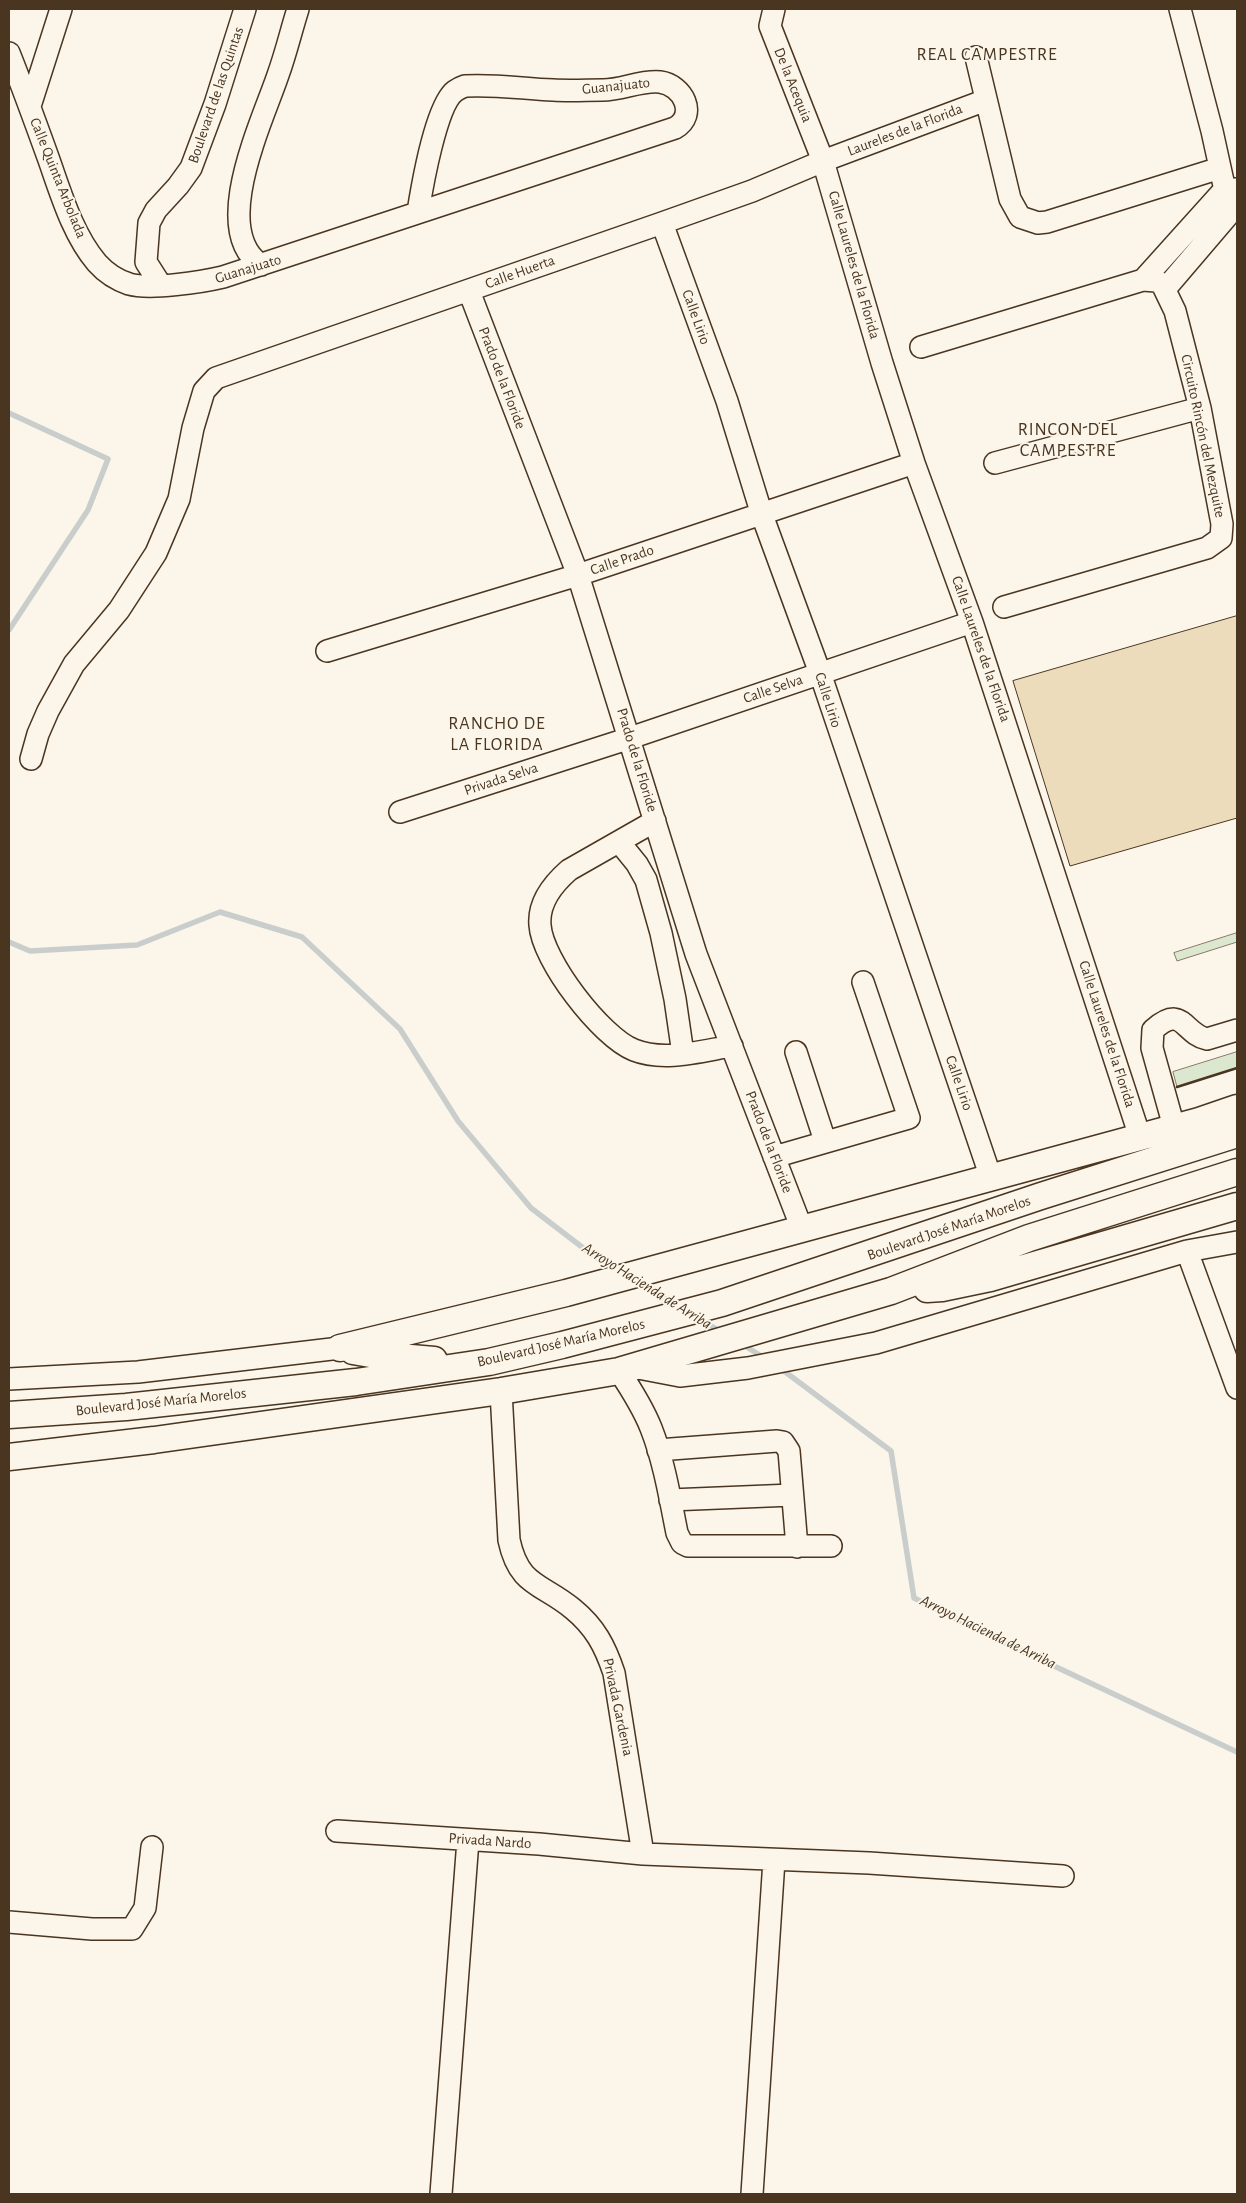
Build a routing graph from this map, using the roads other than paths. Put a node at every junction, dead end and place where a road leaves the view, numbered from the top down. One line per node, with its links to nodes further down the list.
1 (61, 9): 9 (street)
2 (245, 9): 18 (street, Boulevard de las Quintas)
3 (298, 9): 16 (street)
4 (774, 9): 10 (street, De la Acequia)
5 (1180, 9): 11 (street)
6 (9, 53): 9 (street, Calle Quinta Arbolada)
7 (976, 57): 8 (street)
8 (986, 100): 10 (street, Laureles de la Florida); 11 (street)
9 (30, 106): 18 (street, Calle Quinta Arbolada)
10 (823, 161): 15 (street, Calle Huerta); 23 (street, Calle Laureles de la Florida)
11 (1220, 168): 12 (street)
12 (1231, 189): 14 (street); 17 (street)
13 (418, 212): 13 (street, Guanajuato); 16 (street, Guanajuato)
14 (1234, 212): 19 (street)
15 (662, 223): 20 (street, Calle Huerta); 25 (street, Calle Lirio)
16 (261, 265): 18 (street, Guanajuato)
17 (1143, 280): 19 (street); 21 (street)
18 (160, 284)
19 (1166, 288): 22 (street, Circuito Rincón del Mezquite)
20 (469, 291): 26 (street, Prado de la Floride); 32 (street, Calle Huerta)
21 (921, 347)
22 (1200, 408): 24 (street); 27 (street, Circuito Rincón del Mezquite)
23 (914, 463): 25 (street, Calle Prado); 28 (street, Calle Laureles de la Florida)
24 (994, 463)
25 (762, 514): 26 (street, Calle Prado); 30 (street, Calle Lirio)
26 (578, 575): 29 (street, Calle Prado); 31 (street, Prado de la Floride)
27 (1004, 607)
28 (972, 622): 30 (street, Calle Selva); 46 (street, Calle Laureles de la Florida)
29 (327, 651)
30 (820, 673): 31 (street, Calle Selva); 50 (street, Calle Lirio)
31 (630, 738): 33 (street, Privada Selva); 34 (street, Prado de la Floride)
32 (31, 760)
33 (400, 812)
34 (656, 821): 35 (street); 38 (street, Prado de la Floride)
35 (620, 843): 40 (street); 40 (street)
36 (863, 982): 47 (street)
37 (1237, 1030): 44 (street)
38 (732, 1046): 40 (street); 48 (street, Prado de la Floride)
39 (796, 1052): 47 (street)
40 (683, 1054)
41 (1237, 1108): 43 (main road)
42 (1237, 1119): 43 (main road)
43 (1198, 1121): 44 (main road)
44 (1174, 1128): 46 (main road)
45 (1237, 1134): 57 (main road, Boulevard José María Morelos)
46 (1140, 1137): 50 (main road)
47 (826, 1141): 48 (street)
48 (774, 1157): 52 (street, Prado de la Floride)
49 (1237, 1172): 55 (main road)
50 (991, 1178): 52 (main road)
51 (1237, 1206): 55 (main road)
52 (802, 1229): 56 (main road)
53 (1237, 1242): 54 (street)
54 (1187, 1251): 58 (street); 60 (street)
55 (891, 1291): 58 (main road)
56 (340, 1348): 57 (main road); 59 (street, Boulevard José María Morelos)
57 (464, 1366): 62 (main road, Boulevard José María Morelos)
58 (624, 1368): 61 (main road); 63 (street)
59 (9, 1379)
60 (1237, 1388)
61 (501, 1391): 64 (main road); 72 (street, Privada Gardenia)
62 (9, 1415)
63 (658, 1450): 65 (street); 66 (street)
64 (9, 1457)
65 (792, 1495): 66 (street); 68 (street)
66 (670, 1500): 68 (street)
67 (831, 1546): 68 (street)
68 (797, 1547)
69 (337, 1831): 70 (street, Privada Nardo)
70 (468, 1840): 72 (street, Privada Nardo); 76 (street)
71 (152, 1847): 75 (street)
72 (643, 1854): 73 (street, Privada Nardo)
73 (774, 1860): 74 (street, Privada Nardo); 77 (street)
74 (1063, 1876)
75 (9, 1922)
76 (441, 2194)
77 (752, 2194)

